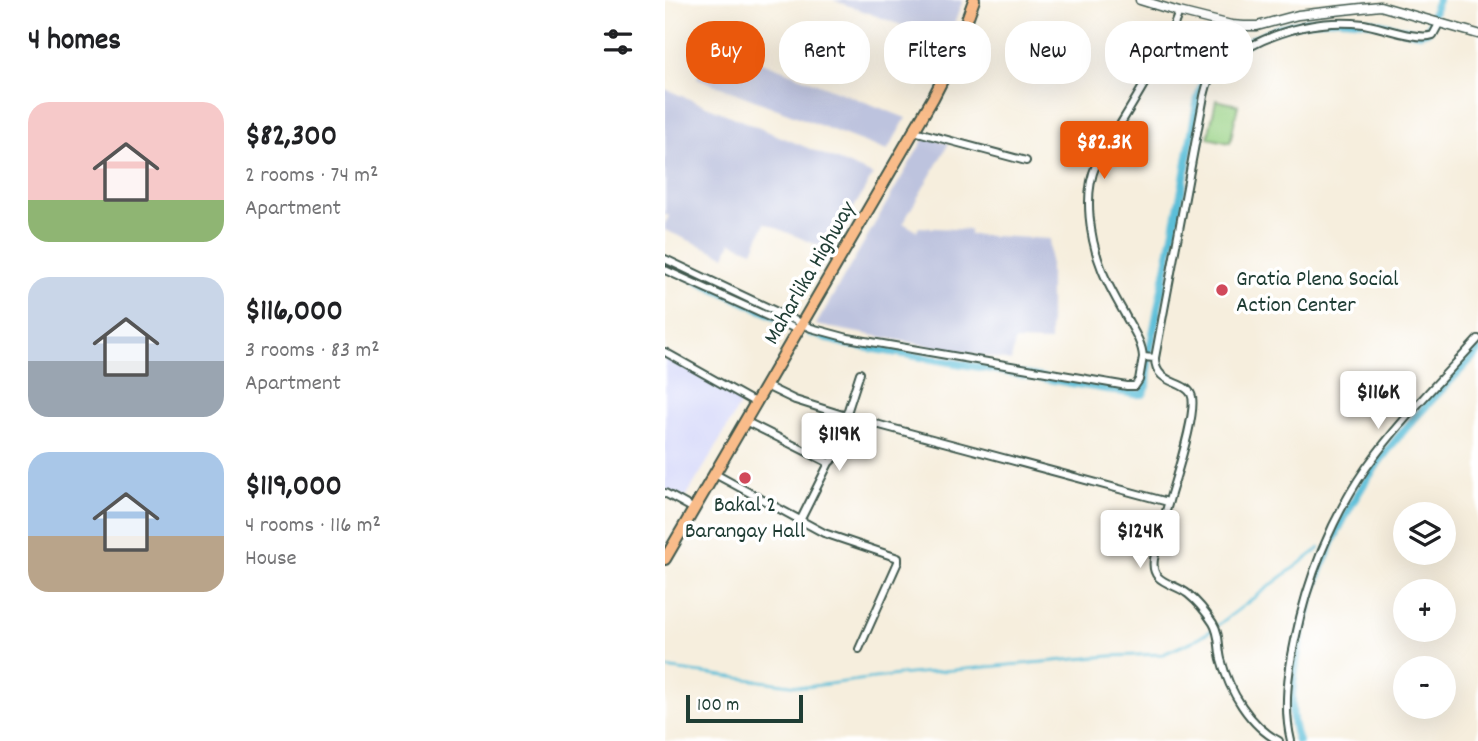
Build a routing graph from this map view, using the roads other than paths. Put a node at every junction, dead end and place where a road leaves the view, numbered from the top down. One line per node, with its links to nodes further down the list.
1 (974, 0): 7 (highway, Maharlika Highway)
2 (1140, 0): 4 (street)
3 (1384, 3): 4 (street); 5 (street)
4 (1179, 12): 14 (street)
5 (1440, 22): 6 (street); 15 (street)
6 (1478, 34)
7 (914, 131): 8 (street); 11 (highway, Maharlika Highway)
8 (1026, 161)
9 (665, 259): 11 (street)
10 (665, 270): 11 (street)
11 (800, 327): 14 (street); 17 (highway, Maharlika Highway)
12 (1478, 339): 30 (street)
13 (665, 352): 18 (street)
14 (1143, 357): 15 (street)
15 (1155, 358): 24 (street)
16 (860, 373): 19 (street)
17 (766, 386): 18 (highway, Maharlika Highway); 19 (street)
18 (756, 403): 20 (highway, Maharlika Highway)
19 (846, 416): 21 (street); 24 (street)
20 (745, 421): 21 (street); 22 (highway, Maharlika Highway)
21 (829, 463): 26 (street)
22 (715, 474): 25 (highway, Maharlika Highway); 26 (street)
23 (665, 493): 25 (street)
24 (1168, 502): 29 (street)
25 (694, 509): 27 (highway, Maharlika Highway)
26 (800, 521): 28 (street)
27 (665, 559)
28 (859, 649)
29 (1279, 741)
30 (1291, 741)

